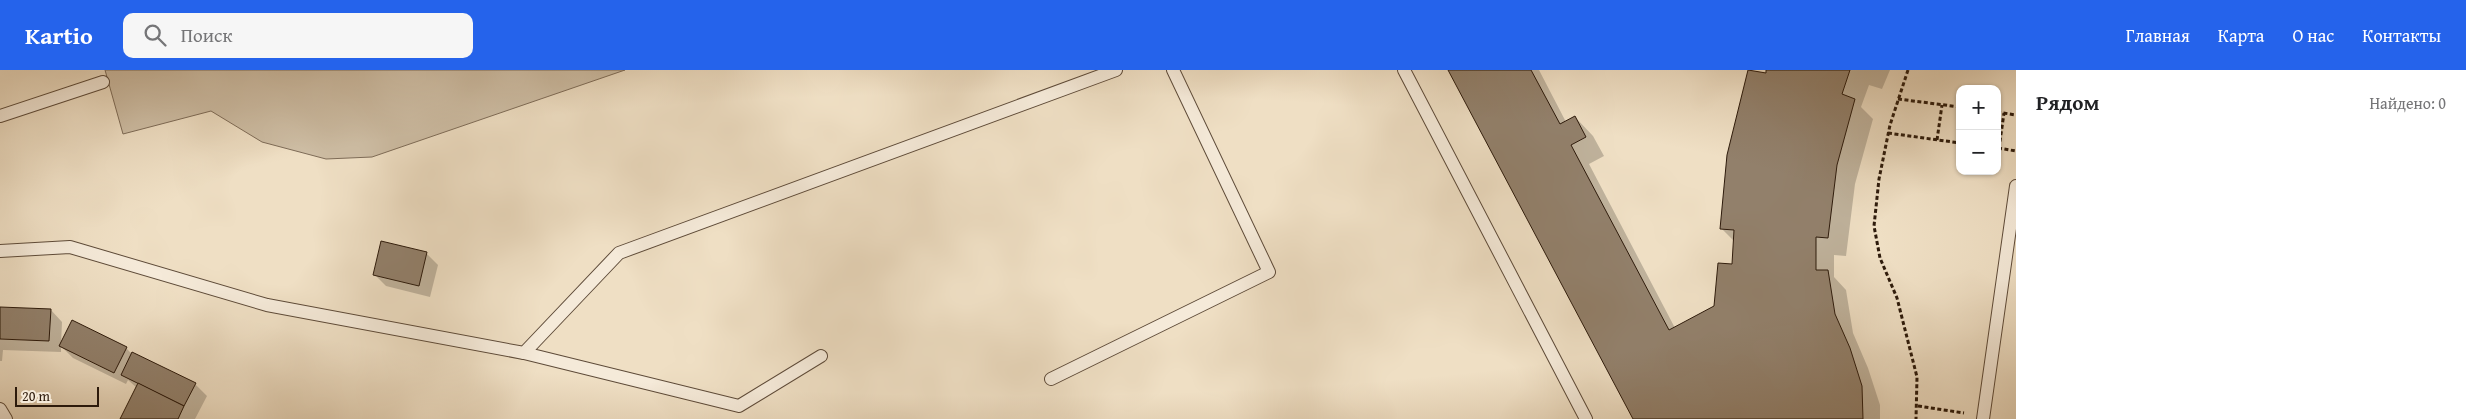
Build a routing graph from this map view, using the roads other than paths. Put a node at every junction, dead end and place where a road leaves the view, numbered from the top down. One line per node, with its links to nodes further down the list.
1 (1116, 70): 8 (lane)
2 (1173, 70): 10 (lane)
3 (1404, 70): 13 (lane)
4 (103, 82): 5 (lane)
5 (0, 116)
6 (2016, 186): 14 (lane)
7 (0, 251): 8 (lane)
8 (524, 353): 9 (lane)
9 (821, 356)
10 (1051, 379)
11 (0, 409): 12 (lane)
12 (6, 419)
13 (1586, 419)
14 (1983, 419)

